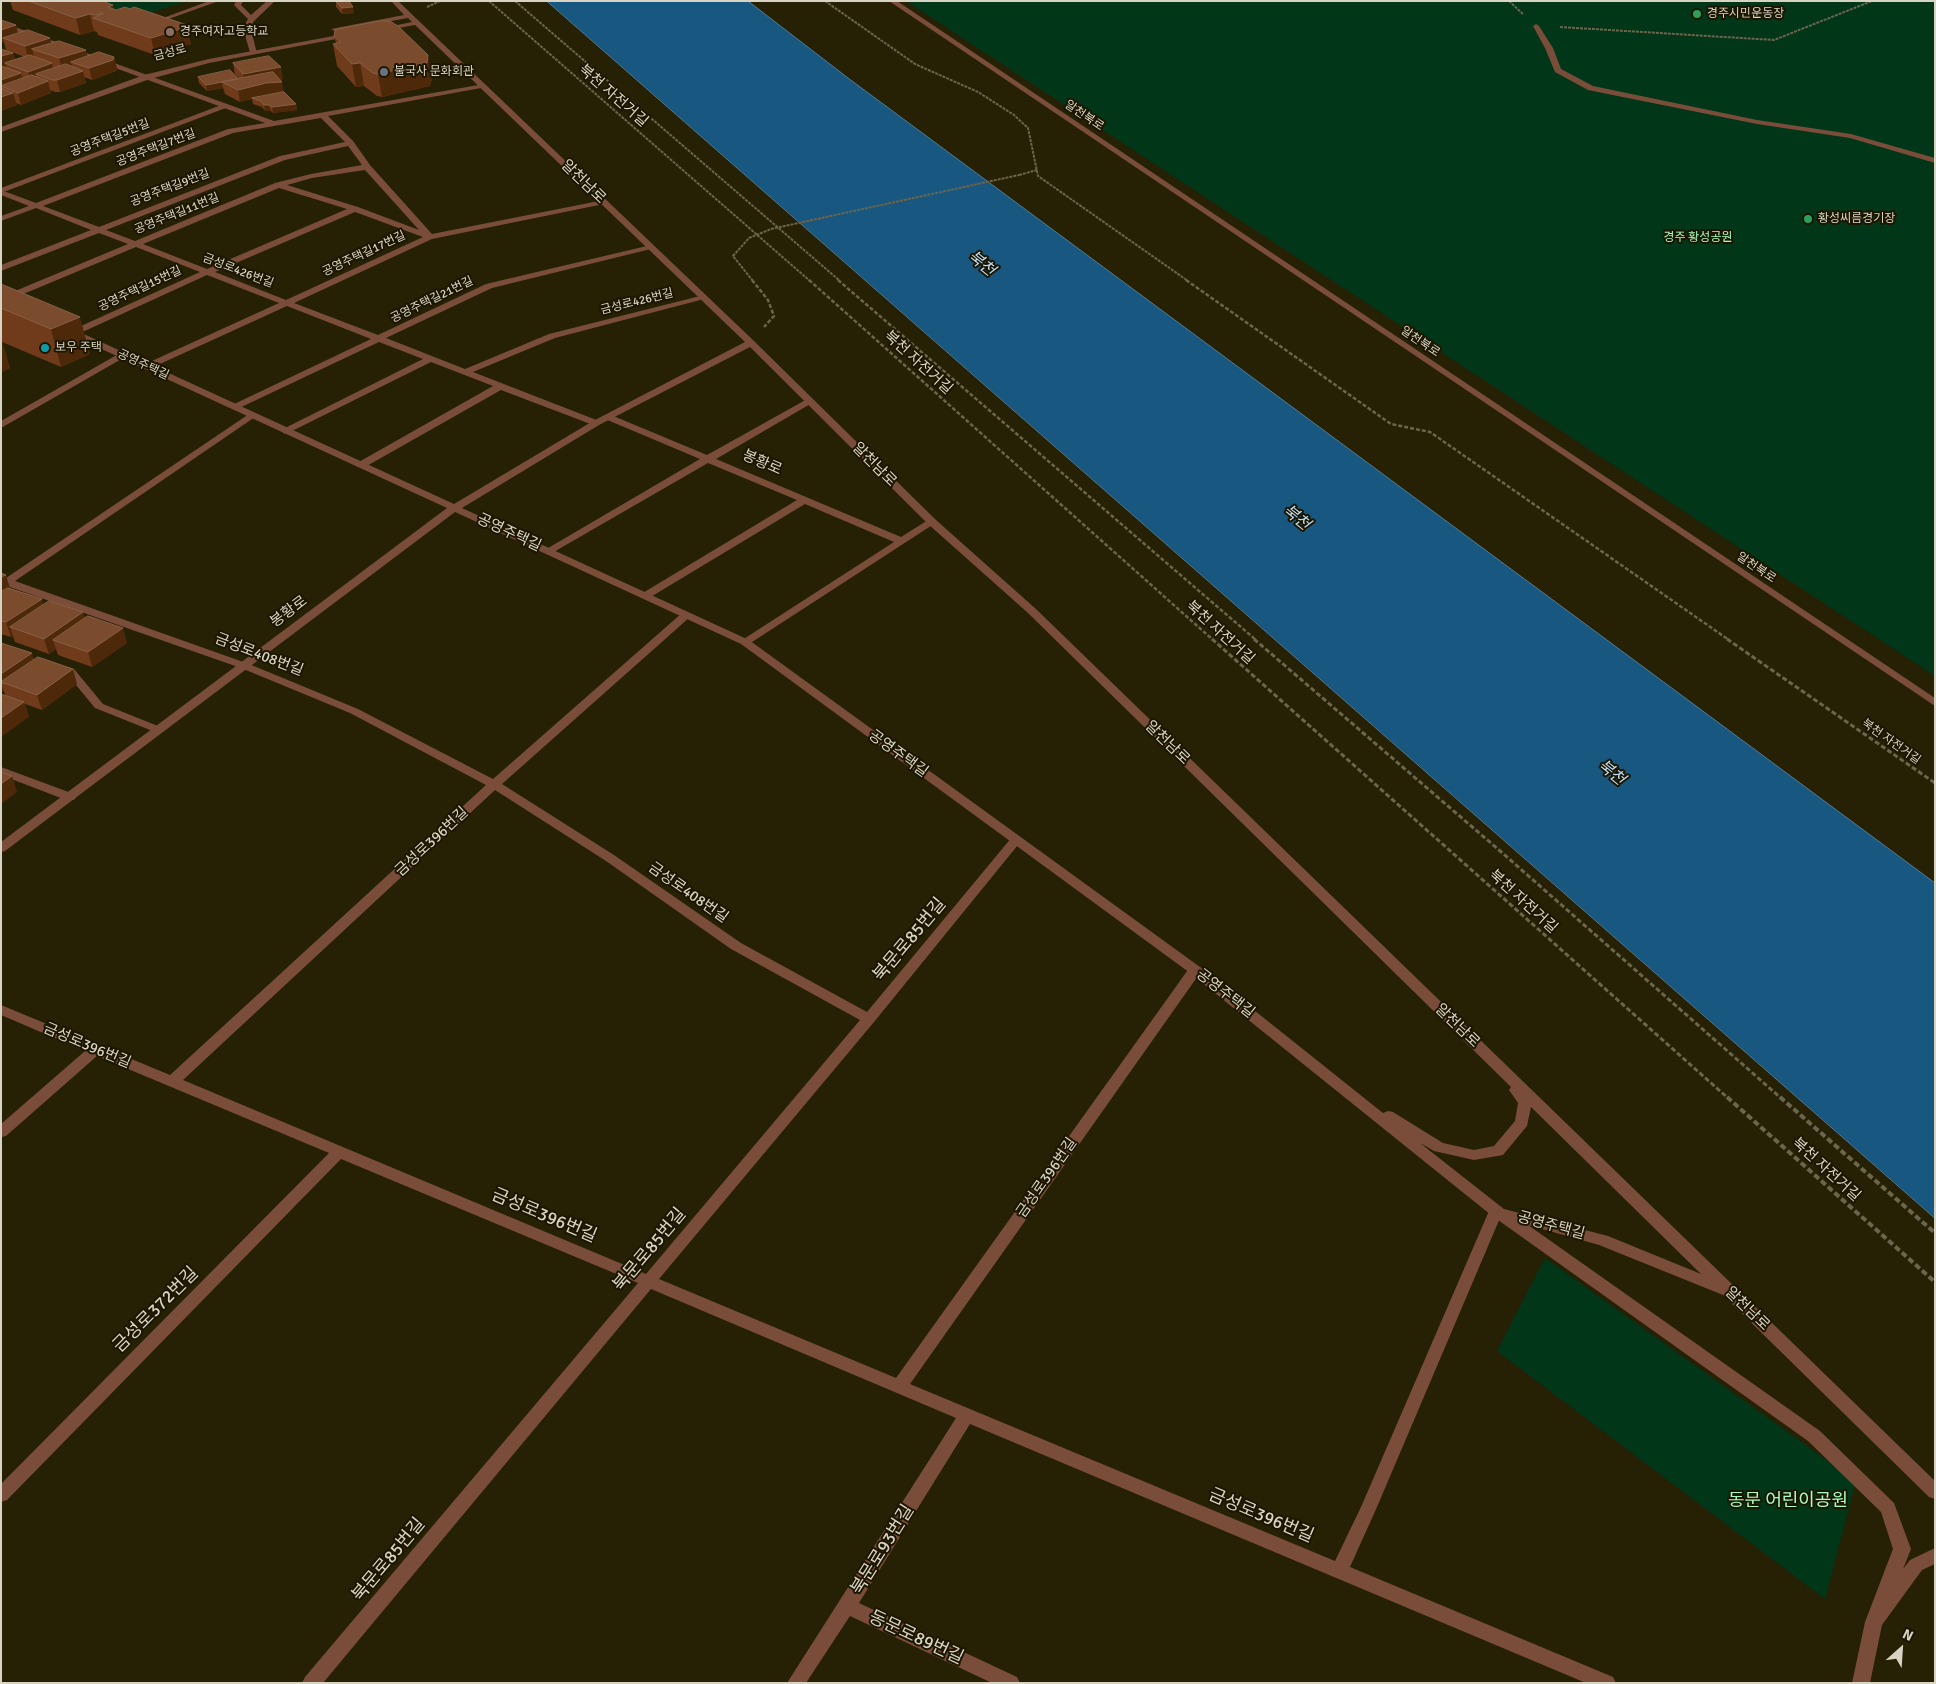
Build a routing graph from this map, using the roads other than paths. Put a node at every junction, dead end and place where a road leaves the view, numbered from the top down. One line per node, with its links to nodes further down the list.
1 (216, 1): 8 (street)
2 (240, 1): 7 (street)
3 (272, 1): 7 (street)
4 (394, 1): 6 (street, 알천남로)
5 (892, 1): 73 (street, 알천북로)
6 (408, 16): 9 (street, 알천남로); 17 (street, 금성로)
7 (250, 17): 17 (street)
8 (158, 21)
9 (416, 23): 12 (street); 21 (street, 알천남로)
10 (1, 24): 14 (street)
11 (1536, 26): 28 (street)
12 (378, 30)
13 (359, 34): 17 (street, 금성로)
14 (38, 37): 15 (street); 16 (street)
15 (29, 40)
16 (69, 48): 18 (street); 19 (street)
17 (253, 49): 19 (street, 금성로); 20 (street, 금성로)
18 (52, 54)
19 (136, 73): 20 (street); 24 (street, 금성로)
20 (147, 77): 22 (street, 금성로); 26 (street, 금성로)
21 (481, 86): 23 (street, 공영주택길7번길); 32 (street, 알천남로)
22 (226, 106): 25 (street, 금성로); 31 (street, 공영주택길5번길)
23 (324, 116): 25 (street, 공영주택길7번길); 27 (street)
24 (1, 121)
25 (274, 123): 33 (street, 공영주택길7번길)
26 (1, 130)
27 (350, 143): 29 (street); 36 (street, 공영주택길9번길)
28 (1935, 161)
29 (367, 167): 30 (street, 공영주택길11번길); 37 (street)
30 (278, 185): 34 (street); 38 (street, 공영주택길11번길)
31 (1, 192): 33 (street, 금성로426번길)
32 (604, 202): 37 (street, 공영주택길17번길); 39 (street, 알천남로)
33 (36, 206): 35 (street, 공영주택길7번길); 36 (street, 금성로426번길)
34 (355, 209): 37 (street); 41 (street, 공영주택길15번길)
35 (1, 219)
36 (98, 230): 38 (street, 금성로426번길); 40 (street, 공영주택길9번길)
37 (430, 237): 44 (street, 공영주택길17번길)
38 (135, 244): 41 (street, 금성로426번길); 43 (street, 공영주택길11번길)
39 (651, 248): 42 (street, 알천남로); 46 (street, 공영주택길21번길)
40 (1, 268)
41 (206, 272): 44 (street, 금성로426번길); 45 (street, 공영주택길15번길)
42 (704, 298): 47 (street, 알천남로); 51 (street, 금성로426번길)
43 (5, 301)
44 (288, 304): 46 (street, 금성로426번길); 50 (street, 공영주택길17번길)
45 (69, 331): 48 (street, 공영주택길)
46 (379, 339): 49 (street, 금성로426번길); 54 (street, 공영주택길21번길)
47 (751, 343): 53 (street, 알천남로); 56 (street, 봉황로)
48 (122, 355): 50 (street, 공영주택길); 58 (street)
49 (430, 358): 51 (street, 금성로426번길); 59 (street)
50 (146, 367): 54 (street, 공영주택길)
51 (465, 372): 52 (street, 금성로426번길)
52 (501, 386): 57 (street, 금성로426번길); 61 (street)
53 (809, 401): 60 (street, 공영주택길); 64 (street, 알천남로)
54 (235, 407): 55 (street, 공영주택길)
55 (252, 415): 59 (street, 공영주택길); 67 (street)
56 (608, 417): 57 (street, 봉황로); 60 (street, 봉황로)
57 (596, 423): 63 (street, 봉황로)
58 (1, 425)
59 (286, 431): 61 (street, 공영주택길)
60 (710, 458): 62 (street, 봉황로); 66 (street, 공영주택길)
61 (361, 465): 63 (street, 공영주택길)
62 (806, 499): 65 (street, 봉황로); 68 (street)
63 (454, 508): 66 (street, 공영주택길); 72 (street, 봉황로)
64 (932, 522): 65 (street); 84 (street, 알천남로)
65 (902, 541): 70 (street)
66 (548, 551): 68 (street, 공영주택길)
67 (4, 581): 72 (street, 금성로408번길)
68 (645, 596): 69 (street, 공영주택길)
69 (686, 615): 70 (street, 공영주택길); 76 (street)
70 (745, 642): 78 (street, 공영주택길)
71 (53, 666): 74 (street)
72 (245, 666): 74 (street, 봉황로); 76 (street, 금성로408번길)
73 (1935, 702)
74 (160, 730): 77 (street, 봉황로)
75 (1, 771): 77 (street)
76 (494, 784): 82 (street, 금성로408번길); 85 (street, 금성로396번길)
77 (70, 796): 79 (street, 봉황로)
78 (1016, 840): 80 (street, 공영주택길); 82 (street, 북문로85번길)
79 (1, 848)
80 (1195, 970): 86 (street, 공영주택길); 92 (street, 금성로396번길)
81 (1, 1010): 83 (street, 금성로396번길)
82 (869, 1019): 90 (street, 북문로85번길)
83 (95, 1050): 85 (street, 금성로396번길); 87 (street)
84 (1500, 1068): 86 (street); 91 (street, 알천남로)
85 (172, 1082): 88 (street, 금성로396번길)
86 (1338, 1085): 89 (street, 공영주택길)
87 (1, 1132)
88 (339, 1152): 90 (street, 금성로396번길); 95 (street, 금성로372번길)
89 (1496, 1211): 91 (street, 공영주택길); 97 (street); 99 (street)
90 (648, 1281): 92 (street, 금성로396번길); 100 (street, 북문로85번길)
91 (1730, 1291): 94 (street, 알천남로)
92 (899, 1386): 93 (street, 금성로396번길)
93 (967, 1415): 97 (street, 금성로396번길); 98 (street, 북문로93번길)
94 (1935, 1492)
95 (1, 1495)
96 (1935, 1555): 99 (street)
97 (1339, 1571): 103 (street, 금성로396번길)
98 (847, 1606): 101 (street, 북문로93번길); 102 (street, 동문로89번길)
99 (1874, 1622): 104 (street)
100 (311, 1683)
101 (796, 1683)
102 (1011, 1683)
103 (1607, 1683)
104 (1861, 1683)

